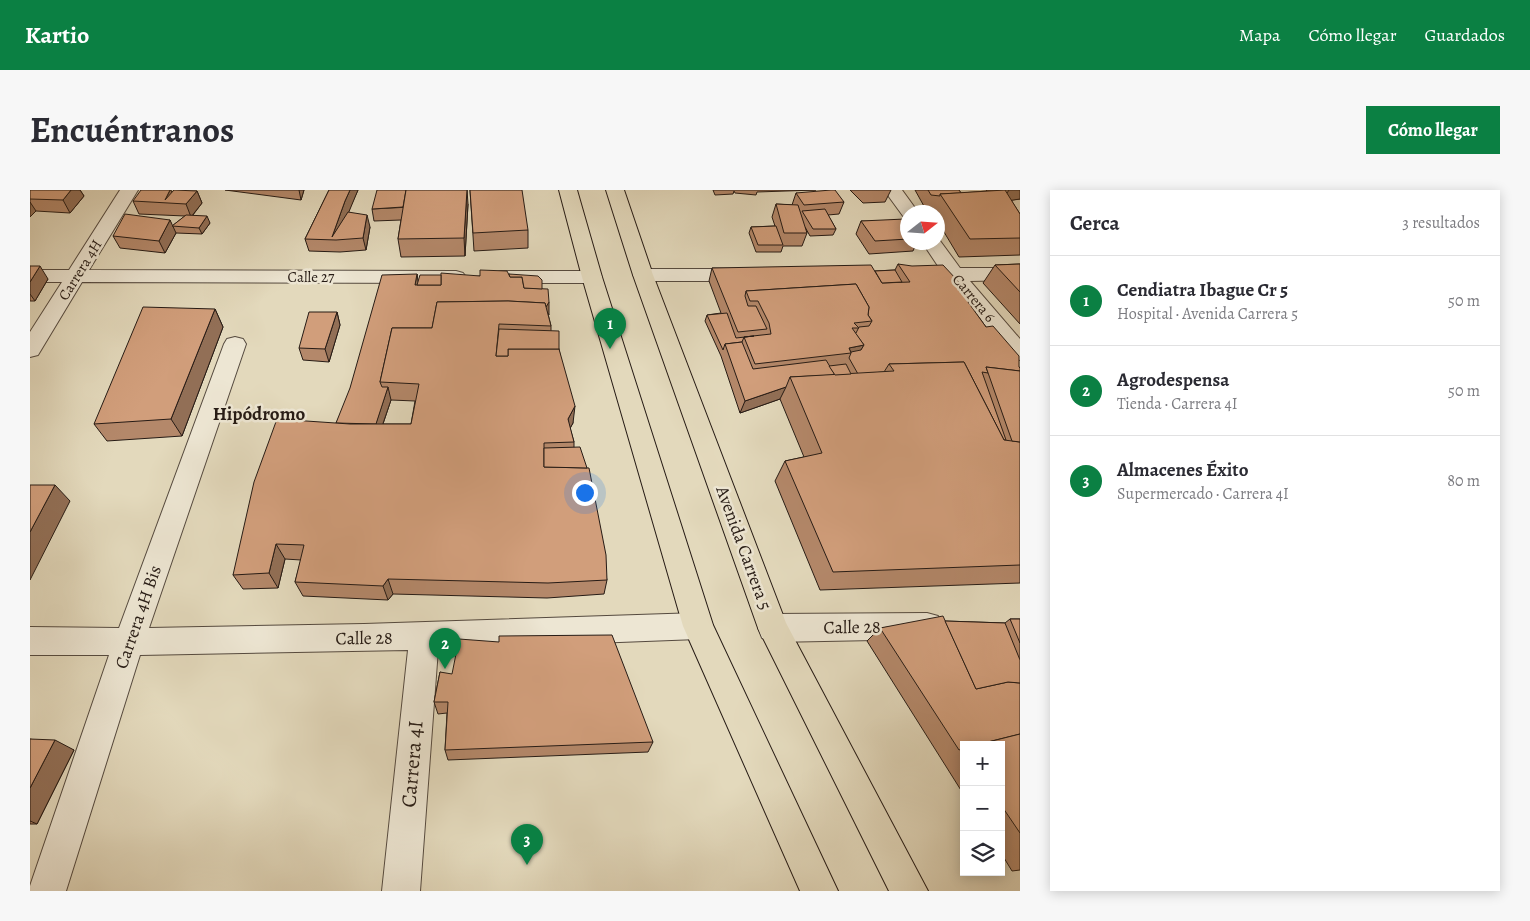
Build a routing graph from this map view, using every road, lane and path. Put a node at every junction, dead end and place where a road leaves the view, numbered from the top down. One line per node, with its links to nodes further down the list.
1 (129, 190): 13 (street, Carrera 4H)
2 (568, 190): 14 (main road)
3 (615, 190): 9 (main road, Avenida Carrera 5)
4 (893, 190): 5 (street)
5 (904, 205)
6 (937, 250): 7 (street, Carrera 6)
7 (954, 274): 8 (street); 11 (street); 17 (street, Carrera 6)
8 (1020, 274)
9 (643, 275): 10 (street); 20 (main road, Avenida Carrera 5)
10 (769, 275)
11 (896, 275)
12 (30, 276): 13 (street, Calle 27)
13 (75, 276): 14 (street, Calle 27); 16 (street, Carrera 4H)
14 (592, 277): 18 (main road)
15 (235, 344): 23 (street, Carrera 4H Bis)
16 (30, 350)
17 (1020, 353)
18 (698, 626): 21 (street, Calle 28); 26 (main road)
19 (951, 626): 20 (street, Calle 28)
20 (773, 628): 27 (main road, Avenida Carrera 5)
21 (424, 637): 23 (street, Calle 28); 25 (street, Carrera 4I)
22 (30, 641): 23 (street, Calle 28)
23 (129, 642): 24 (street, Carrera 4H Bis)
24 (47, 891)
25 (401, 891)
26 (819, 891)
27 (909, 891)

